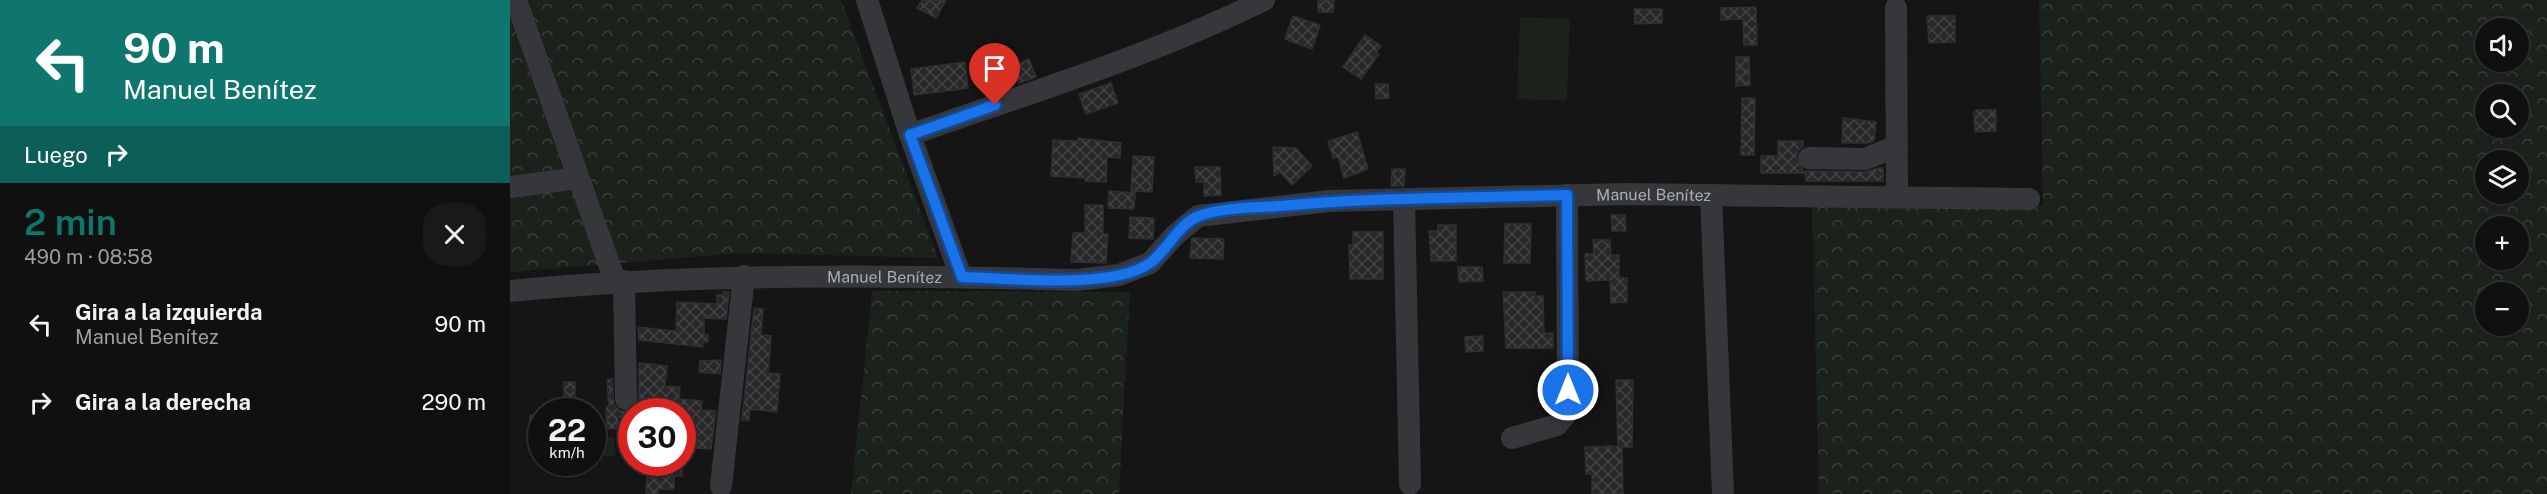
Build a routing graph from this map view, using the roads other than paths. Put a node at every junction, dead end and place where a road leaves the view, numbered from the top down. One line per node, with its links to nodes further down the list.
1 (516, 0): 8 (street)
2 (867, 0): 5 (street)
3 (1264, 0): 5 (street)
4 (1896, 8): 6 (street)
5 (910, 135): 16 (street)
6 (1898, 146): 7 (street); 12 (street)
7 (1809, 158)
8 (578, 178): 9 (street); 17 (street)
9 (510, 187)
10 (1567, 195): 11 (street, Manuel Benítez); 13 (street, Manuel Benítez); 20 (street)
11 (1711, 195): 12 (street, Manuel Benítez); 23 (street)
12 (1897, 197): 14 (street, Manuel Benítez)
13 (1404, 200): 16 (street, Manuel Benítez); 21 (street)
14 (2028, 200)
15 (744, 276): 16 (street, Manuel Benítez); 17 (street, Manuel Benítez); 22 (street)
16 (962, 277)
17 (619, 281): 18 (street, Manuel Benítez); 19 (street)
18 (510, 291)
19 (626, 398)
20 (1512, 438)
21 (1410, 484)
22 (720, 486)
23 (1723, 494)

